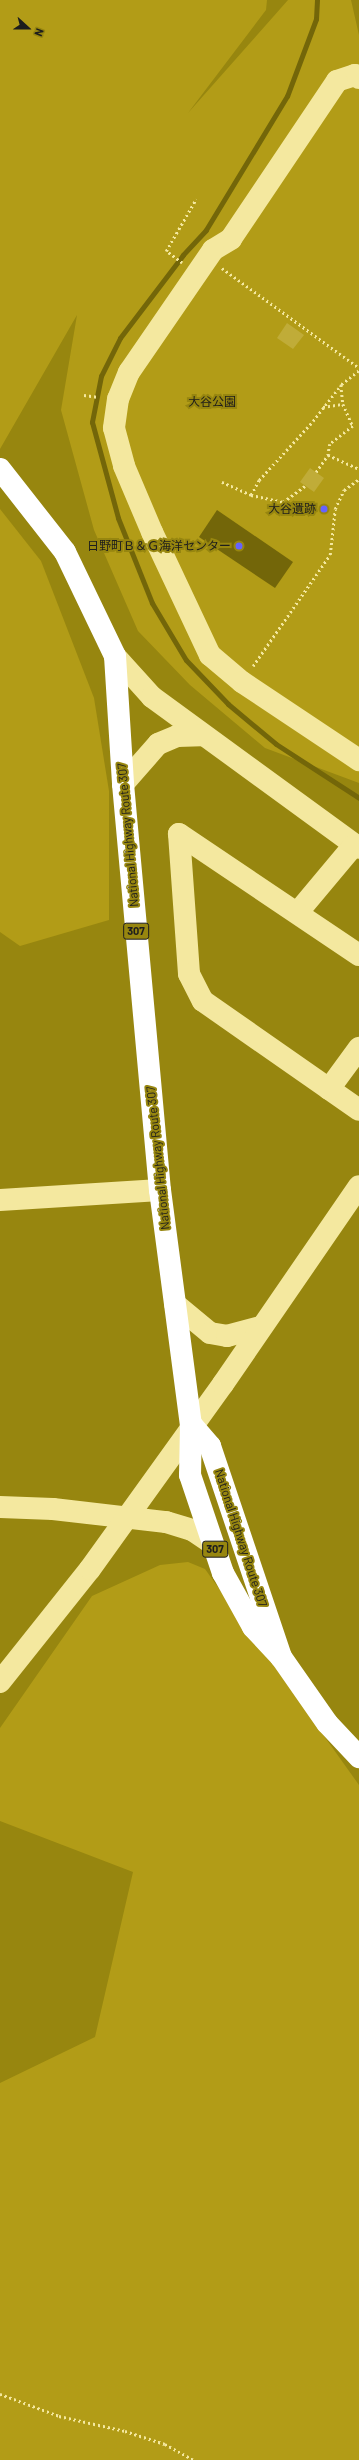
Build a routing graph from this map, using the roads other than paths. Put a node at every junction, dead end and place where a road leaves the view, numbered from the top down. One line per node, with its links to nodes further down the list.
1 (359, 78): 5 (street)
2 (0, 469): 3 (highway, National Highway Route 307 / 307)
3 (115, 656): 4 (street); 6 (highway, National Highway Route 307 / 307)
4 (201, 735): 6 (street); 7 (street)
5 (359, 760)
6 (123, 784): 14 (highway, National Highway Route 307 / 307)
7 (356, 846): 8 (street)
8 (298, 912): 9 (street); 11 (street)
9 (359, 954)
10 (359, 1048): 11 (street)
11 (329, 1089): 12 (street)
12 (359, 1110)
13 (359, 1186): 17 (street)
14 (160, 1190): 15 (street); 16 (highway, National Highway Route 307 / 307)
15 (0, 1200)
16 (175, 1304): 17 (street); 18 (highway, National Highway Route 307 / 307)
17 (260, 1327): 18 (street)
18 (191, 1424): 20 (street); 21 (highway, National Highway Route 307 / 307); 22 (highway, National Highway Route 307 / 307)
19 (0, 1507): 20 (street)
20 (126, 1519): 21 (street); 23 (street)
21 (213, 1544): 22 (highway, National Highway Route 307 / 307)
22 (281, 1657): 24 (highway, National Highway Route 307 / 307)
23 (0, 1682)
24 (359, 1757)

